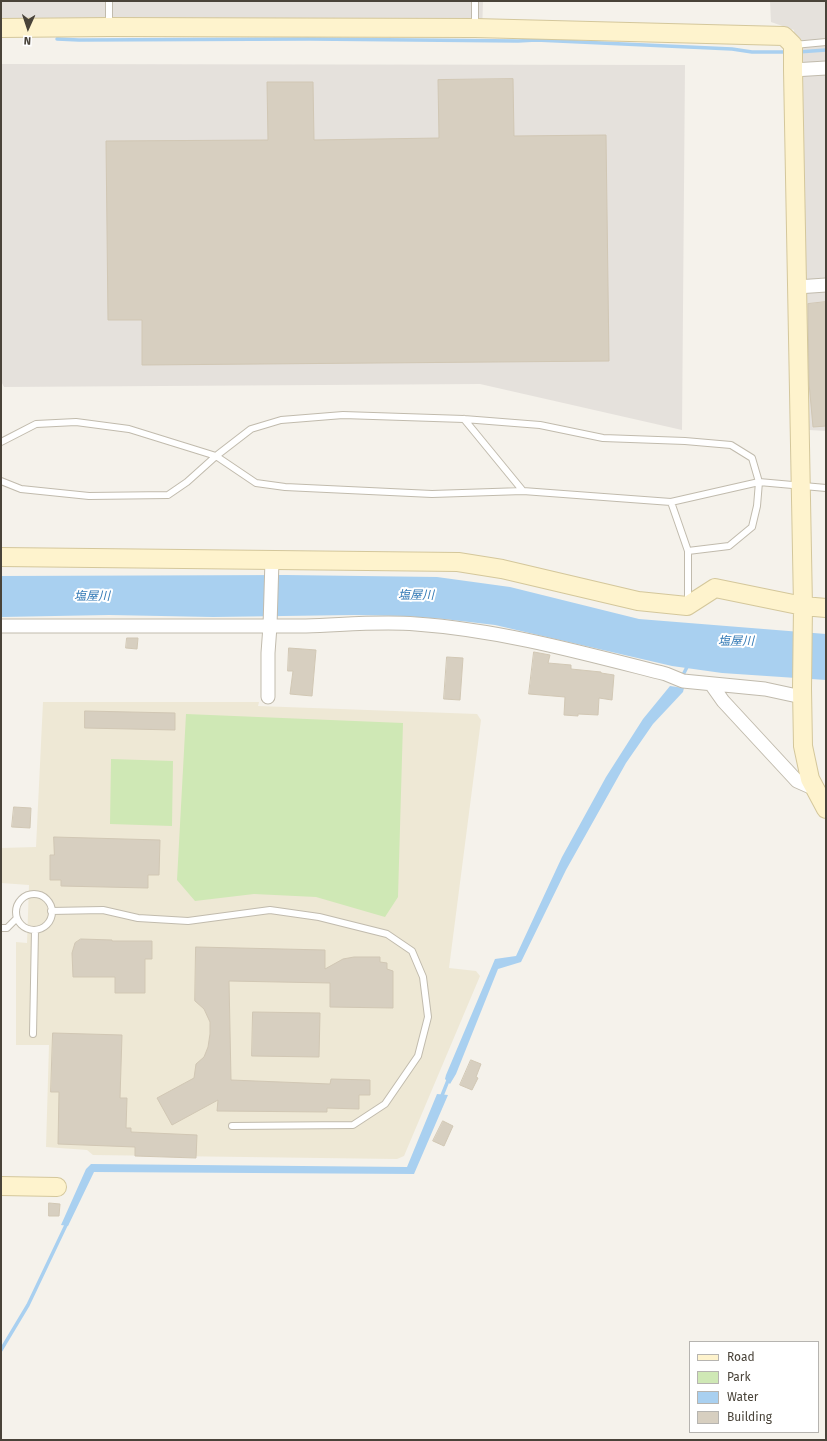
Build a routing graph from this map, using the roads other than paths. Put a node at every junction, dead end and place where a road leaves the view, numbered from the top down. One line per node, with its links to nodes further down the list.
1 (109, 1): 3 (lane)
2 (475, 1): 5 (lane)
3 (109, 27): 4 (street); 5 (street)
4 (1, 28)
5 (474, 28): 7 (street)
6 (826, 42): 7 (lane)
7 (792, 45): 9 (street)
8 (826, 68): 9 (street)
9 (793, 70): 11 (street)
10 (826, 285): 11 (street)
11 (797, 287): 17 (street)
12 (464, 419): 14 (lane); 16 (lane); 19 (lane)
13 (1, 442): 14 (lane)
14 (216, 456): 15 (lane); 19 (lane)
15 (1, 481)
16 (759, 482): 17 (lane); 20 (lane); 21 (lane)
17 (801, 485): 18 (lane); 25 (street)
18 (826, 488)
19 (523, 491): 20 (lane)
20 (671, 502): 21 (lane)
21 (688, 551): 24 (lane)
22 (1, 557): 23 (street)
23 (272, 560): 24 (street); 28 (street)
24 (688, 606): 25 (street)
25 (803, 606): 26 (street); 30 (street)
26 (826, 608)
27 (1, 626): 28 (street)
28 (270, 626): 29 (street); 31 (street)
29 (711, 684): 30 (street); 32 (street)
30 (802, 693): 32 (street)
31 (268, 697)
32 (815, 789): 33 (street)
33 (826, 809)
34 (52, 910): 35 (lane); 37 (lane); 39 (lane)
35 (17, 918): 36 (lane); 37 (lane)
36 (1, 928)
37 (35, 930): 38 (lane)
38 (33, 1034)
39 (232, 1126)
40 (1, 1186): 41 (street)
41 (57, 1187)

